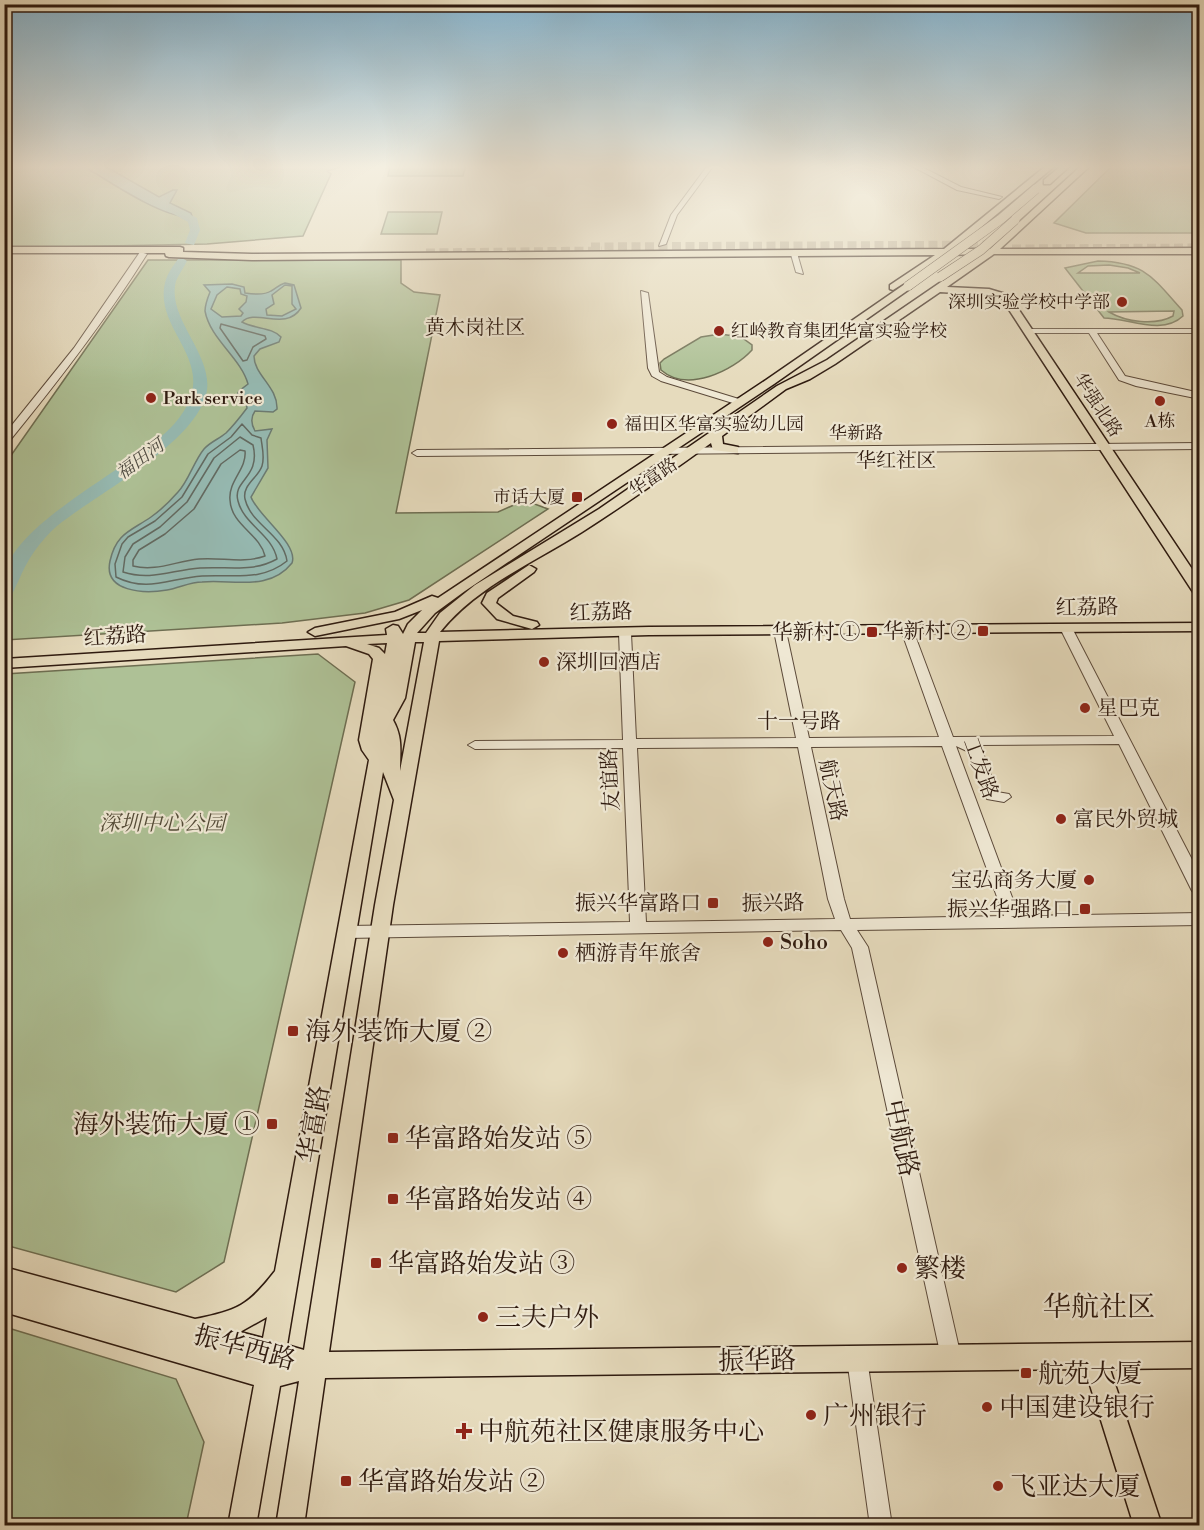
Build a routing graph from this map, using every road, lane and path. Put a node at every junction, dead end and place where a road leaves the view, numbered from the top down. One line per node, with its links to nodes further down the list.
1 (665, 236): 12 (street)
2 (953, 236): 9 (main road)
3 (969, 236): 13 (main road)
4 (972, 236): 13 (main road, bridge)
5 (1001, 236): 17 (main road, bridge)
6 (1010, 236): 11 (main road, 华富路)
7 (1021, 236): 8 (main road)
8 (1024, 238)
9 (946, 240)
10 (1163, 241): 11 (main road)
11 (1003, 243): 13 (main road); 17 (main road, 华富路)
12 (662, 244): 13 (main road); 20 (main road)
13 (960, 244): 16 (main road, 华富路); 33 (main road, 华富路, bridge)
14 (4, 250): 19 (main road)
15 (427, 251): 20 (main road)
16 (946, 251): 17 (main road); 21 (main road); 25 (main road, 华富路)
17 (986, 251): 18 (main road); 27 (main road, 华富路); 34 (main road, 华富路, bridge)
18 (1200, 251)
19 (128, 252): 20 (main road); 23 (main road); 24 (main road)
20 (170, 252): 22 (main road); 23 (main road)
21 (908, 252): 22 (main road); 25 (main road)
22 (793, 253): 26 (street)
23 (143, 254): 39 (street)
24 (4, 255)
25 (932, 262): 33 (main road, 华富路)
26 (800, 272)
27 (953, 279): 28 (main road, 华富路); 30 (main road, 华强北路)
28 (936, 289): 30 (main road, 华强北路); 34 (main road, 华富路)
29 (644, 293): 36 (street)
30 (1032, 331): 32 (street); 41 (main road, 华强北路)
31 (1200, 331): 32 (street)
32 (1092, 332): 35 (street)
33 (770, 382): 36 (main road, 华富路)
34 (784, 386): 38 (main road, 华富路)
35 (1200, 396)
36 (739, 402): 37 (main road, 华富路)
37 (693, 433): 38 (main road); 43 (main road, 华富路)
38 (713, 436): 42 (main road); 44 (main road, 华富路)
39 (4, 442)
40 (1200, 446): 41 (street, 华新路)
41 (1110, 447): 42 (street, 华新路); 49 (main road, 华强北路); 51 (main road, 华强北路)
42 (734, 450): 44 (street, 华新路)
43 (665, 451): 44 (street, 华新路); 45 (street, 华新路); 46 (main road, 华富路)
44 (691, 451): 47 (main road, 华富路)
45 (417, 453)
46 (566, 519): 48 (main road, 华富路); 50 (main road, 华富路)
47 (578, 529): 48 (main road, 华富路); 53 (main road)
48 (519, 563): 57 (main road, 华富路); 60 (main road, 华富路)
49 (1200, 574)
50 (460, 588): 59 (main road); 61 (main road, 华富路)
51 (1200, 592)
52 (1200, 617): 53 (main road, 红荔路)
53 (532, 625): 57 (main road, 红荔路)
54 (1200, 627): 55 (main road, 红荔路)
55 (1066, 628): 56 (main road, 红荔路); 67 (street)
56 (907, 630): 58 (main road, 红荔路); 68 (street, 工发路)
57 (458, 631): 60 (main road, 红荔路); 62 (main road, 红荔路)
58 (780, 631): 62 (main road, 红荔路); 69 (street, 航天路)
59 (315, 632): 61 (main road, 红荔路); 64 (main road, 红荔路)
60 (433, 632): 61 (main road, 红荔路); 74 (main road, 华富路)
61 (402, 633): 63 (main road, 红荔路); 66 (main road, 华富路)
62 (625, 633): 70 (street, 友谊路)
63 (334, 642): 65 (main road, 红荔路); 72 (main road)
64 (4, 653)
65 (4, 664)
66 (384, 722): 72 (main road, 华富路); 74 (main road)
67 (1124, 740): 68 (street, 十一号路); 75 (street)
68 (954, 741): 69 (street, 十一号路); 73 (street); 77 (street, 工发路)
69 (801, 742): 70 (street, 十一号路); 78 (street, 航天路)
70 (629, 743): 71 (street, 十一号路); 79 (street, 友谊路)
71 (475, 745)
72 (378, 761): 81 (main road, 华富路)
73 (1004, 797)
74 (402, 799): 80 (main road, 华富路)
75 (1200, 891)
76 (1200, 919): 77 (street, 振兴路)
77 (1013, 921): 78 (street, 振兴路)
78 (844, 923): 79 (street, 振兴路); 88 (street, 中航路)
79 (638, 926): 80 (street, 振兴路)
80 (380, 931): 81 (street, 振兴路); 90 (main road, 华富路)
81 (346, 932): 82 (main road, 华富路)
82 (287, 1271): 85 (main road); 91 (main road, 华富路)
83 (4, 1278): 85 (main road, 振华西路)
84 (4, 1300): 91 (main road, 振华西路)
85 (189, 1332): 91 (main road, 振华西路)
86 (1200, 1355): 87 (main road, 振华路)
87 (1094, 1357): 88 (main road, 振华路); 95 (main road)
88 (951, 1358): 89 (main road, 振华路)
89 (856, 1359): 90 (main road, 振华路); 94 (street)
90 (314, 1365): 91 (main road, 振华西路); 93 (main road, 华富路)
91 (270, 1366): 92 (main road, 华富路)
92 (242, 1526)
93 (290, 1526)
94 (881, 1526)
95 (1148, 1526)

